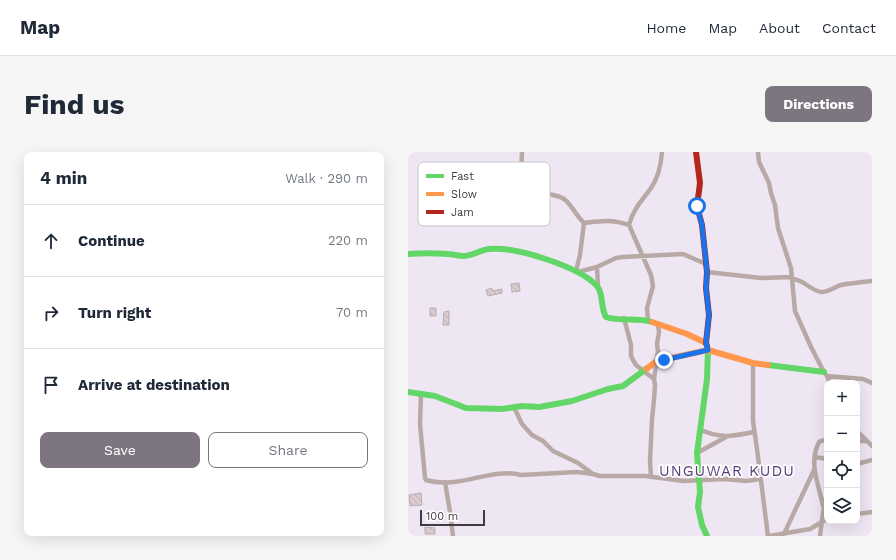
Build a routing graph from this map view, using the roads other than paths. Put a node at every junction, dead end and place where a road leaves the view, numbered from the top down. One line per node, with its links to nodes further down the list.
1 (662, 152): 6 (street)
2 (696, 152): 9 (street)
3 (758, 152): 13 (street)
4 (550, 195): 5 (street)
5 (584, 223): 6 (street); 11 (street)
6 (629, 225): 8 (street)
7 (408, 254): 11 (street)
8 (643, 257): 9 (street); 10 (street); 17 (street)
9 (706, 264): 12 (street)
10 (597, 267): 11 (street); 15 (street)
11 (577, 271): 15 (street)
12 (707, 272): 13 (street); 19 (street)
13 (792, 278): 14 (street); 24 (street)
14 (872, 281)
15 (598, 287): 16 (street)
16 (624, 318): 17 (street); 23 (street)
17 (648, 321): 18 (street)
18 (658, 325): 19 (street); 21 (street)
19 (706, 343): 20 (street)
20 (708, 350): 21 (street); 22 (street); 31 (street)
21 (657, 361): 23 (street); 25 (street)
22 (753, 363): 24 (street); 32 (street)
23 (644, 371): 25 (street); 30 (street)
24 (826, 374): 26 (street); 27 (street)
25 (654, 379): 46 (street)
26 (829, 380)
27 (872, 383)
28 (408, 392): 29 (street)
29 (422, 394): 30 (street); 49 (street)
30 (514, 407): 45 (street)
31 (701, 430): 34 (street); 39 (street)
32 (754, 432): 34 (street); 47 (street)
33 (860, 434): 37 (street)
34 (727, 436): 39 (street)
35 (824, 440): 40 (street)
36 (860, 441): 37 (street)
37 (866, 441): 38 (street)
38 (872, 446)
39 (697, 453): 48 (street)
40 (815, 457): 41 (street); 44 (street)
41 (824, 458)
42 (872, 460): 43 (street)
43 (860, 463)
44 (814, 470): 50 (street); 55 (street)
45 (593, 474): 46 (street); 49 (street)
46 (652, 477): 48 (street)
47 (760, 479): 48 (street); 59 (street)
48 (699, 481): 58 (street)
49 (445, 482): 57 (street)
50 (824, 505)
51 (872, 512): 52 (street)
52 (860, 514)
53 (824, 521): 55 (street)
54 (824, 523): 60 (street)
55 (784, 534): 56 (street)
56 (776, 535): 59 (street)
57 (452, 536)
58 (707, 536)
59 (768, 536)
60 (820, 536)

